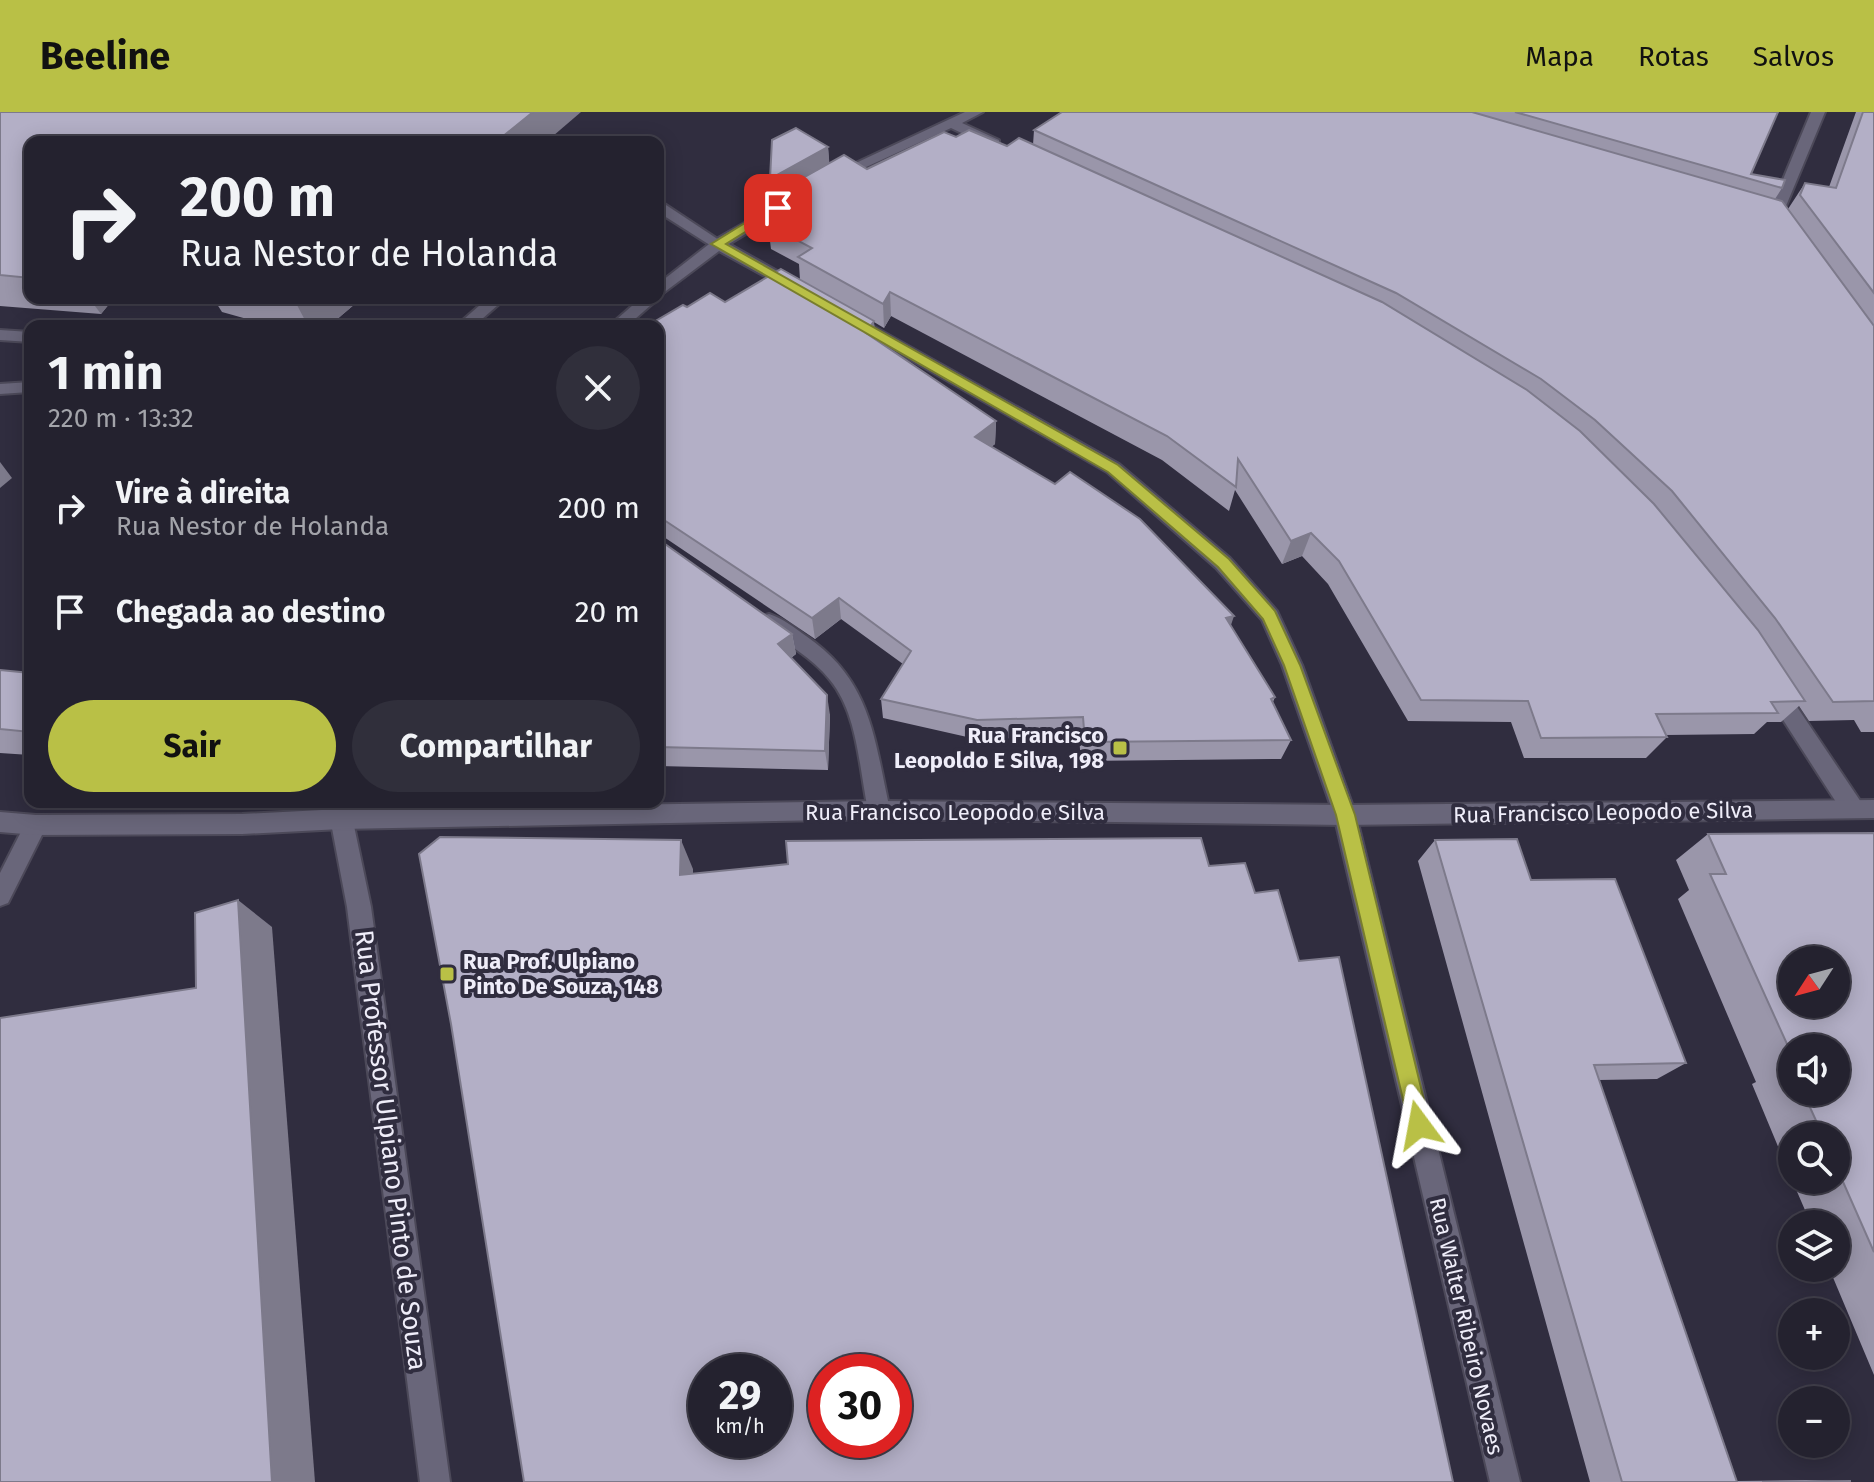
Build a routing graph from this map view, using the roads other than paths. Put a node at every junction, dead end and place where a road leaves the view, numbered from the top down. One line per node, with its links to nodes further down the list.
1 (976, 112): 3 (street)
2 (1818, 112): 8 (street)
3 (952, 124): 4 (street); 5 (street)
4 (1009, 150)
5 (823, 181)
6 (810, 189): 9 (street)
7 (664, 210): 9 (street)
8 (1792, 243)
9 (718, 244): 10 (street); 11 (street)
10 (664, 287)
11 (813, 298)
12 (491, 304): 15 (street)
13 (644, 304): 16 (street)
14 (840, 313): 26 (street, Rua Walter Ribeiro Novaes)
15 (471, 320)
16 (624, 320)
17 (0, 335): 18 (street)
18 (24, 337)
19 (24, 387): 20 (street)
20 (0, 389)
21 (749, 607): 24 (street)
22 (1762, 670): 23 (street)
23 (1864, 809): 26 (street, Rua Francisco Leopodo e Silva)
24 (879, 810): 25 (street, Rua Francisco Leopodo e Silva); 26 (street, Rua Francisco Leopodo e Silva)
25 (339, 811): 28 (street, Rua Francisco Leopodo e Silva); 30 (street, Rua Professor Ulpiano Pinto de Souza)
26 (1345, 815): 31 (street, Rua Walter Ribeiro Novaes)
27 (0, 822): 28 (street, Rua Francisco Leopodo e Silva)
28 (36, 825): 29 (street)
29 (0, 896)
30 (435, 1482)
31 (1505, 1482)

